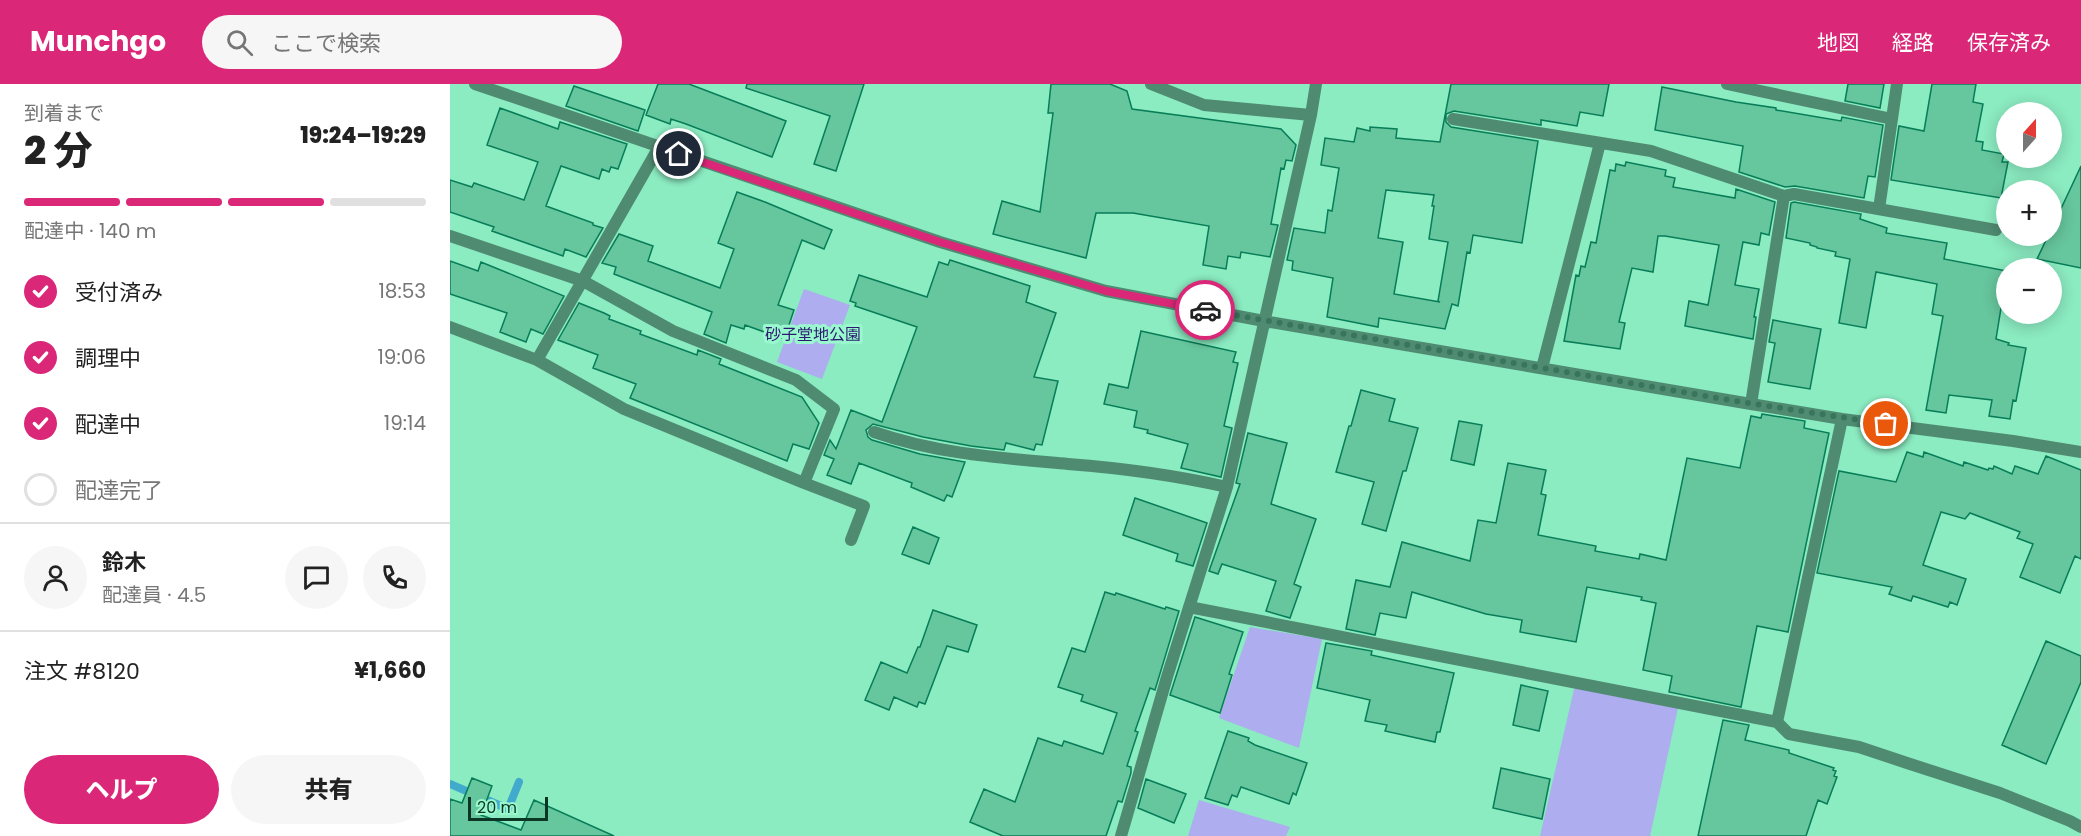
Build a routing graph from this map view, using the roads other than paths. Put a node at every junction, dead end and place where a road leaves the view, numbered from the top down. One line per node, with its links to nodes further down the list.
1 (475, 84): 10 (street)
2 (1152, 84): 6 (street)
3 (1316, 84): 6 (street)
4 (1727, 84): 7 (street)
5 (1897, 84): 7 (street)
6 (1311, 115): 16 (street)
7 (1892, 118): 12 (street)
8 (1453, 119): 9 (street)
9 (1600, 143): 11 (street); 19 (street)
10 (659, 147): 15 (street); 16 (street)
11 (1784, 196): 12 (street); 20 (street)
12 (1879, 209): 13 (street)
13 (1996, 230)
14 (450, 236): 15 (street)
15 (583, 281): 18 (street); 24 (street)
16 (1264, 321): 19 (street); 25 (street)
17 (450, 327): 18 (street)
18 (537, 360): 24 (street)
19 (1542, 368): 20 (street)
20 (1751, 404): 21 (street)
21 (1842, 419): 23 (street); 28 (street)
22 (874, 432): 25 (street)
23 (2081, 452)
24 (804, 483): 26 (street)
25 (1227, 487): 27 (street)
26 (851, 540)
27 (1189, 607): 28 (street); 30 (street)
28 (1777, 722): 29 (street)
29 (2081, 827)
30 (1121, 836)

